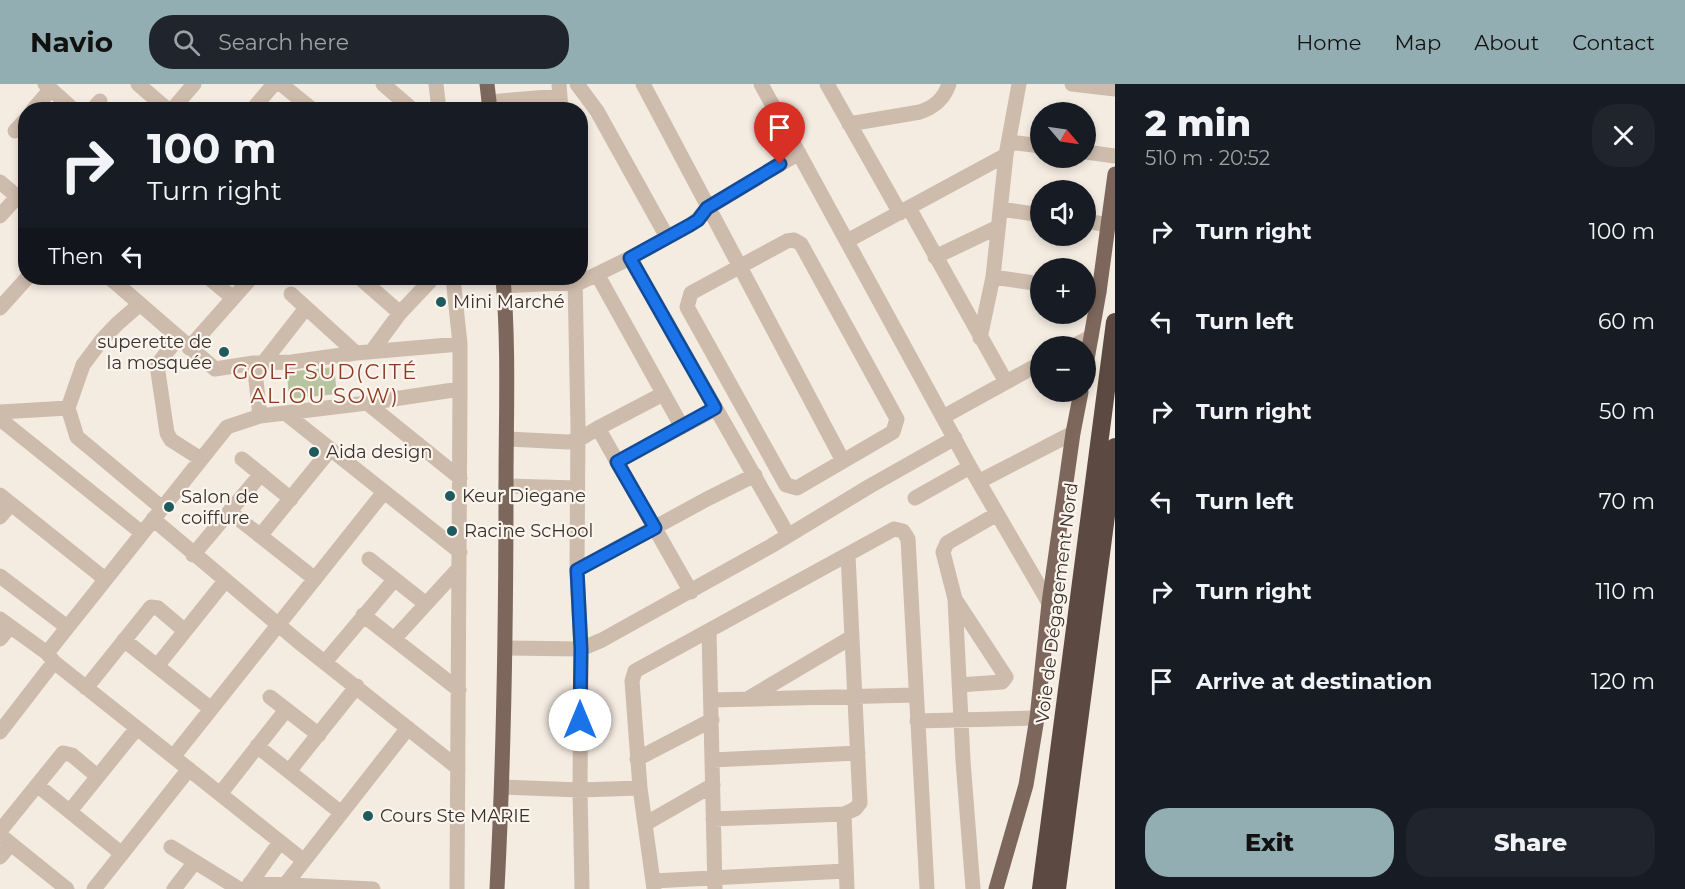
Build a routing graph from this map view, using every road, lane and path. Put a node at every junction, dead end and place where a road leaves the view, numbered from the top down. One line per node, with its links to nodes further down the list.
1 (138, 84): 20 (street)
2 (194, 84): 21 (street)
3 (274, 84): 22 (street)
4 (281, 84): 23 (street)
5 (383, 84): 24 (street)
6 (436, 84): 25 (street)
7 (487, 84): 26 (main road)
8 (577, 84): 46 (street)
9 (643, 84): 38 (street)
10 (761, 84): 31 (street)
11 (827, 84): 28 (street)
12 (949, 84): 28 (street)
13 (1019, 84): 30 (street)
14 (1072, 84): 16 (street)
15 (48, 86): 18 (street); 19 (street)
16 (1115, 89)
17 (560, 97): 27 (street)
18 (37, 102)
19 (65, 102)
20 (160, 102)
21 (177, 102)
22 (261, 102)
23 (303, 102)
24 (399, 102)
25 (438, 102)
26 (489, 102)
27 (521, 102)
28 (849, 124): 40 (street)
29 (1030, 147): 30 (street)
30 (1008, 149): 39 (street); 40 (street)
31 (799, 153): 38 (street); 47 (street)
32 (1096, 153): 33 (street)
33 (1115, 156)
34 (1115, 174): 44 (main road)
35 (0, 182): 36 (street)
36 (18, 197)
37 (18, 202): 42 (street)
38 (707, 208): 46 (street); 50 (street)
39 (1001, 209): 41 (street); 45 (street)
40 (904, 210): 47 (street); 48 (street)
41 (1030, 213)
42 (0, 216)
43 (1096, 223): 44 (street)
44 (1108, 225): 52 (main road)
45 (998, 226): 48 (street); 54 (street)
46 (667, 237): 49 (street)
47 (847, 241): 88 (street)
48 (935, 257): 72 (street)
49 (630, 258): 51 (street); 84 (street)
50 (739, 268): 100 (street); 100 (street); 100 (street)
51 (597, 274): 53 (street); 80 (street)
52 (1096, 274)
53 (588, 276)
54 (993, 277): 55 (street); 72 (street)
55 (1030, 282)
56 (21, 285): 68 (street)
57 (118, 285): 67 (street)
58 (217, 285): 66 (street)
59 (245, 285): 66 (street)
60 (368, 285): 70 (street)
61 (427, 285): 70 (street)
62 (454, 285): 74 (street)
63 (504, 285): 94 (main road)
64 (575, 285): 95 (street)
65 (291, 294): 69 (street)
66 (233, 298): 73 (street)
67 (140, 304): 73 (street); 83 (street)
68 (0, 308)
69 (306, 308): 75 (street); 76 (street)
70 (400, 314): 75 (street)
71 (1115, 322): 211 (highway, Voie de Dégagement Nord)
72 (980, 338): 78 (street)
73 (183, 343): 76 (street); 98 (street)
74 (460, 344): 75 (street); 79 (street)
75 (364, 352): 76 (street)
76 (258, 363): 87 (street)
77 (1030, 369): 78 (street)
78 (1006, 382): 88 (street)
79 (460, 389): 82 (street); 105 (street)
80 (663, 394): 90 (street); 91 (street)
81 (1079, 402): 92 (main road)
82 (367, 403): 86 (street); 105 (street)
83 (68, 408): 85 (street); 114 (street)
84 (715, 408): 90 (street); 104 (street)
85 (0, 412)
86 (285, 413): 87 (street); 97 (street)
87 (260, 416): 98 (street)
88 (944, 417): 93 (street)
89 (0, 418): 118 (street)
90 (682, 427): 101 (street)
91 (598, 429): 95 (street); 101 (street)
92 (1073, 433): 106 (street); 133 (main road)
93 (955, 438): 102 (street); 119 (street)
94 (507, 439): 95 (street); 107 (main road)
95 (578, 440): 108 (street)
96 (1115, 447): 212 (highway, Voie de Dégagement Nord)
97 (330, 450): 109 (street); 112 (street)
98 (201, 459): 114 (street)
99 (242, 459): 103 (street)
100 (843, 461)
101 (617, 462): 117 (street)
102 (970, 467): 106 (street); 110 (street)
103 (261, 474): 112 (street); 113 (street)
104 (755, 475): 117 (street); 119 (street)
105 (460, 478): 124 (street)
106 (980, 481): 115 (street)
107 (506, 486): 108 (street); 144 (main road)
108 (577, 488): 125 (street)
109 (384, 492): 124 (street); 128 (street)
110 (915, 498)
111 (5, 499): 116 (street); 127 (street)
112 (291, 499): 120 (street)
113 (230, 512): 120 (street); 121 (street)
114 (157, 514): 118 (street); 121 (street)
115 (997, 514): 132 (street); 133 (street)
116 (0, 517)
117 (655, 528): 125 (street); 131 (street)
118 (142, 533): 127 (street)
119 (788, 535): 131 (street)
120 (260, 536): 128 (street)
121 (193, 555): 130 (street)
122 (848, 555): 140 (street); 141 (street); 153 (street)
123 (369, 559): 129 (street)
124 (459, 560): 134 (street); 152 (street)
125 (577, 570): 145 (street)
126 (0, 576): 137 (street)
127 (105, 579): 137 (street)
128 (315, 579): 136 (street)
129 (394, 580): 134 (street); 135 (street)
130 (225, 581): 136 (street); 139 (street)
131 (692, 592): 145 (street)
132 (955, 599): 149 (street); 149 (street)
133 (1049, 603): 160 (main road)
134 (426, 604): 142 (street)
135 (363, 615): 142 (street); 147 (street)
136 (280, 626): 147 (street); 158 (street)
137 (67, 627): 146 (street)
138 (3, 628): 146 (street)
139 (185, 631): 143 (street); 148 (street)
140 (710, 631): 157 (street); 171 (street)
141 (852, 637): 154 (street); 156 (street)
142 (394, 639): 152 (street)
143 (124, 640): 148 (street); 151 (street)
144 (506, 648): 145 (street); 179 (main road)
145 (581, 649): 181 (street)
146 (50, 658): 151 (street); 166 (street)
147 (325, 663): 150 (street)
148 (157, 666): 158 (street)
149 (959, 685): 161 (street)
150 (357, 686): 165 (street); 167 (street)
151 (86, 688): 164 (street)
152 (459, 690): 173 (street)
153 (915, 695): 154 (street); 163 (street)
154 (855, 696): 156 (street); 169 (street)
155 (270, 697): 159 (street)
156 (747, 699): 157 (street)
157 (711, 700): 162 (street)
158 (211, 710): 170 (street)
159 (286, 710): 167 (street); 168 (street)
160 (1037, 718): 161 (street); 210 (main road)
161 (962, 719): 163 (street); 209 (street)
162 (712, 720): 171 (street); 172 (street)
163 (917, 722): 208 (street)
164 (137, 728): 170 (street); 176 (street)
165 (408, 728): 173 (street); 184 (street)
166 (0, 732)
167 (319, 735): 175 (street)
168 (257, 746): 175 (street); 182 (street)
169 (858, 753): 172 (street); 185 (street)
170 (173, 757): 174 (street)
171 (637, 759): 180 (street)
172 (713, 760): 178 (street)
173 (458, 768): 204 (street)
174 (189, 769): 182 (street); 191 (street)
175 (290, 770): 184 (street)
176 (97, 776): 177 (street); 183 (street)
177 (37, 785): 183 (street); 188 (street)
178 (713, 785): 186 (street); 187 (street)
179 (502, 787): 181 (street); 205 (main road)
180 (640, 788): 181 (street); 187 (street)
181 (580, 790): 206 (street)
182 (220, 794): 189 (street)
183 (70, 811): 191 (street)
184 (340, 812): 193 (street)
185 (844, 814): 186 (street); 195 (street)
186 (713, 819): 196 (street)
187 (645, 824): 198 (street)
188 (4, 837): 192 (street); 200 (street)
189 (280, 842): 193 (street); 199 (street)
190 (171, 847): 194 (street)
191 (122, 854): 201 (street)
192 (0, 857)
193 (303, 860): 197 (street)
194 (195, 862): 199 (street); 202 (street)
195 (846, 871): 196 (street); 207 (street)
196 (715, 883): 198 (street)
197 (285, 885): 199 (street); 203 (street)
198 (653, 885)
199 (245, 887)
200 (67, 889)
201 (94, 889)
202 (174, 889)
203 (373, 889)
204 (457, 889)
205 (497, 889)
206 (582, 889)
207 (847, 889)
208 (927, 889)
209 (973, 889)
210 (996, 889)
211 (1041, 889)
212 (1057, 889)

